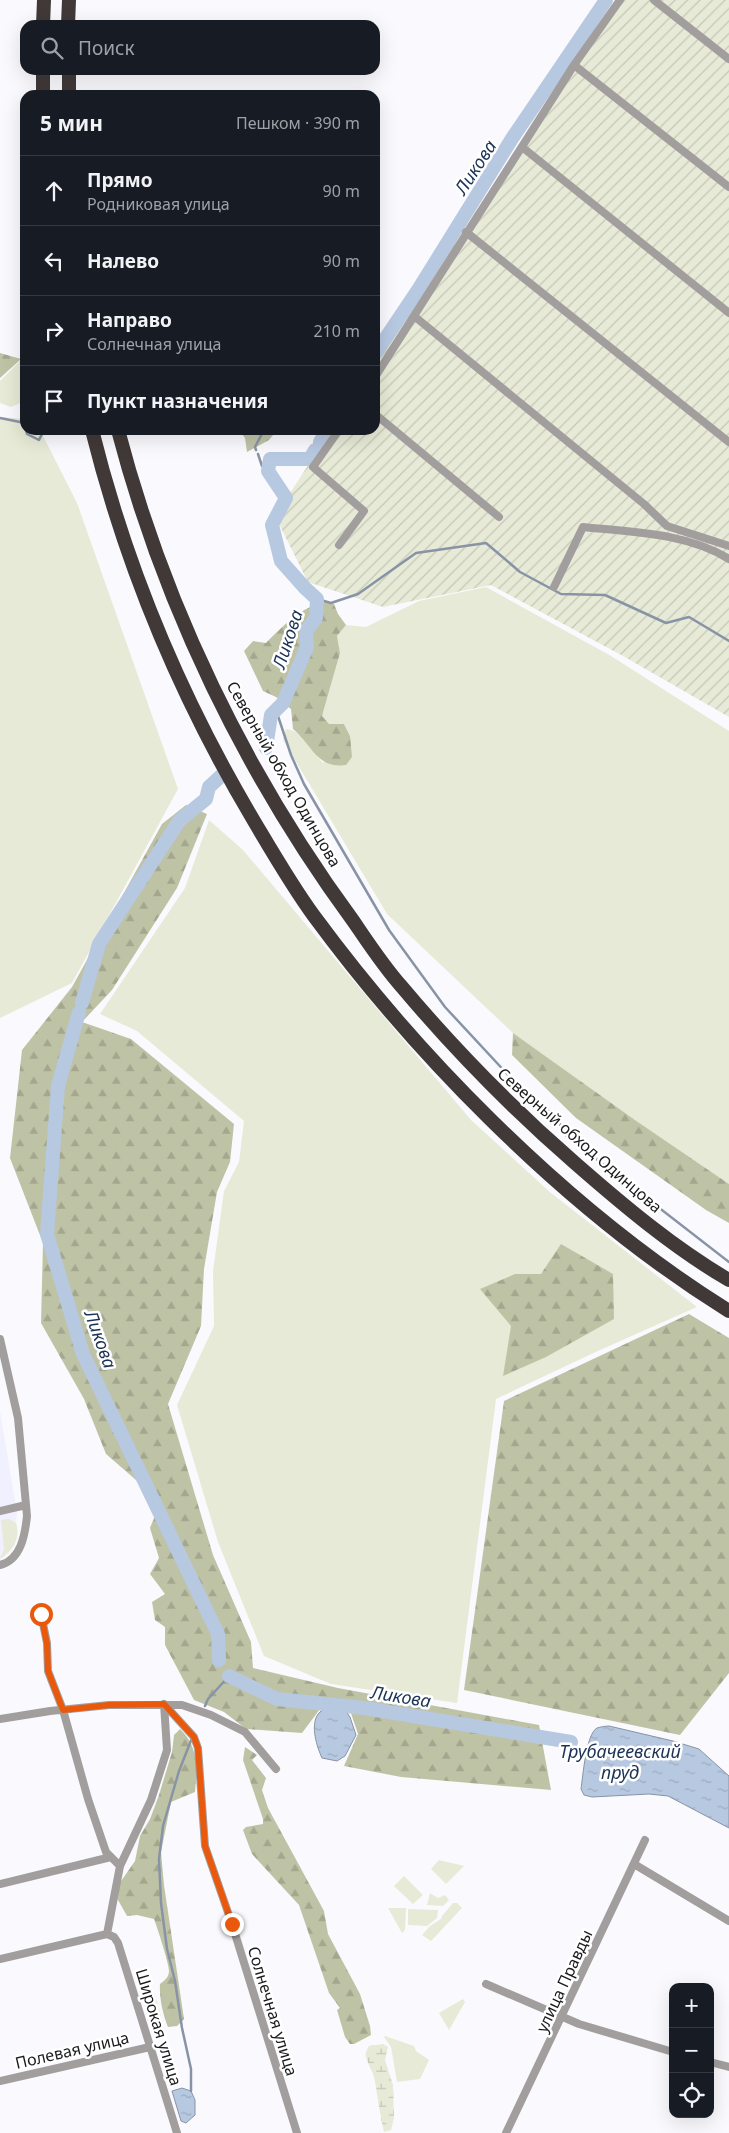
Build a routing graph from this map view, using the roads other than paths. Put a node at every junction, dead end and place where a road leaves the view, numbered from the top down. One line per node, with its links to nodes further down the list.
1 (44, 0): 5 (highway)
2 (69, 0): 6 (highway)
3 (620, 0): 8 (street)
4 (654, 0): 7 (street)
5 (43, 20)
6 (68, 20)
7 (729, 59)
8 (574, 65): 13 (street); 14 (street)
9 (43, 75): 11 (highway)
10 (69, 75): 12 (highway)
11 (43, 90)
12 (69, 90)
13 (522, 147): 15 (street); 16 (street)
14 (729, 187)
15 (466, 232): 17 (street); 23 (street)
16 (729, 313)
17 (414, 316): 18 (street); 26 (street)
18 (380, 369)
19 (380, 418): 24 (street)
20 (93, 435): 30 (highway)
21 (120, 435): 29 (highway, Северный обход Одинцова)
22 (335, 435): 25 (street)
23 (729, 442)
24 (499, 517)
25 (339, 545)
26 (729, 546)
27 (729, 559): 28 (street)
28 (554, 588)
29 (729, 1280)
30 (729, 1311)
31 (0, 1338): 32 (street)
32 (26, 1505): 33 (street); 34 (street)
33 (0, 1511)
34 (0, 1565)
35 (41, 1614): 37 (street)
36 (164, 1704): 37 (street); 39 (street); 43 (street); 56 (street, Солнечная улица)
37 (63, 1710): 38 (street); 41 (street)
38 (0, 1719)
39 (276, 1769)
40 (645, 1840): 42 (street, улица Правды)
41 (112, 1857): 43 (street); 44 (street)
42 (634, 1864): 45 (street); 49 (street, улица Правды)
43 (120, 1866): 46 (street)
44 (0, 1884)
45 (729, 1921)
46 (107, 1934): 47 (street); 50 (street, Широкая улица)
47 (0, 1959)
48 (486, 1984): 49 (street)
49 (561, 2017): 51 (street); 57 (street, улица Правды)
50 (150, 2047): 54 (street, Полевая улица); 55 (street, Широкая улица)
51 (669, 2051)
52 (714, 2063): 53 (street)
53 (729, 2067)
54 (0, 2081)
55 (177, 2133)
56 (297, 2133)
57 (506, 2133)

